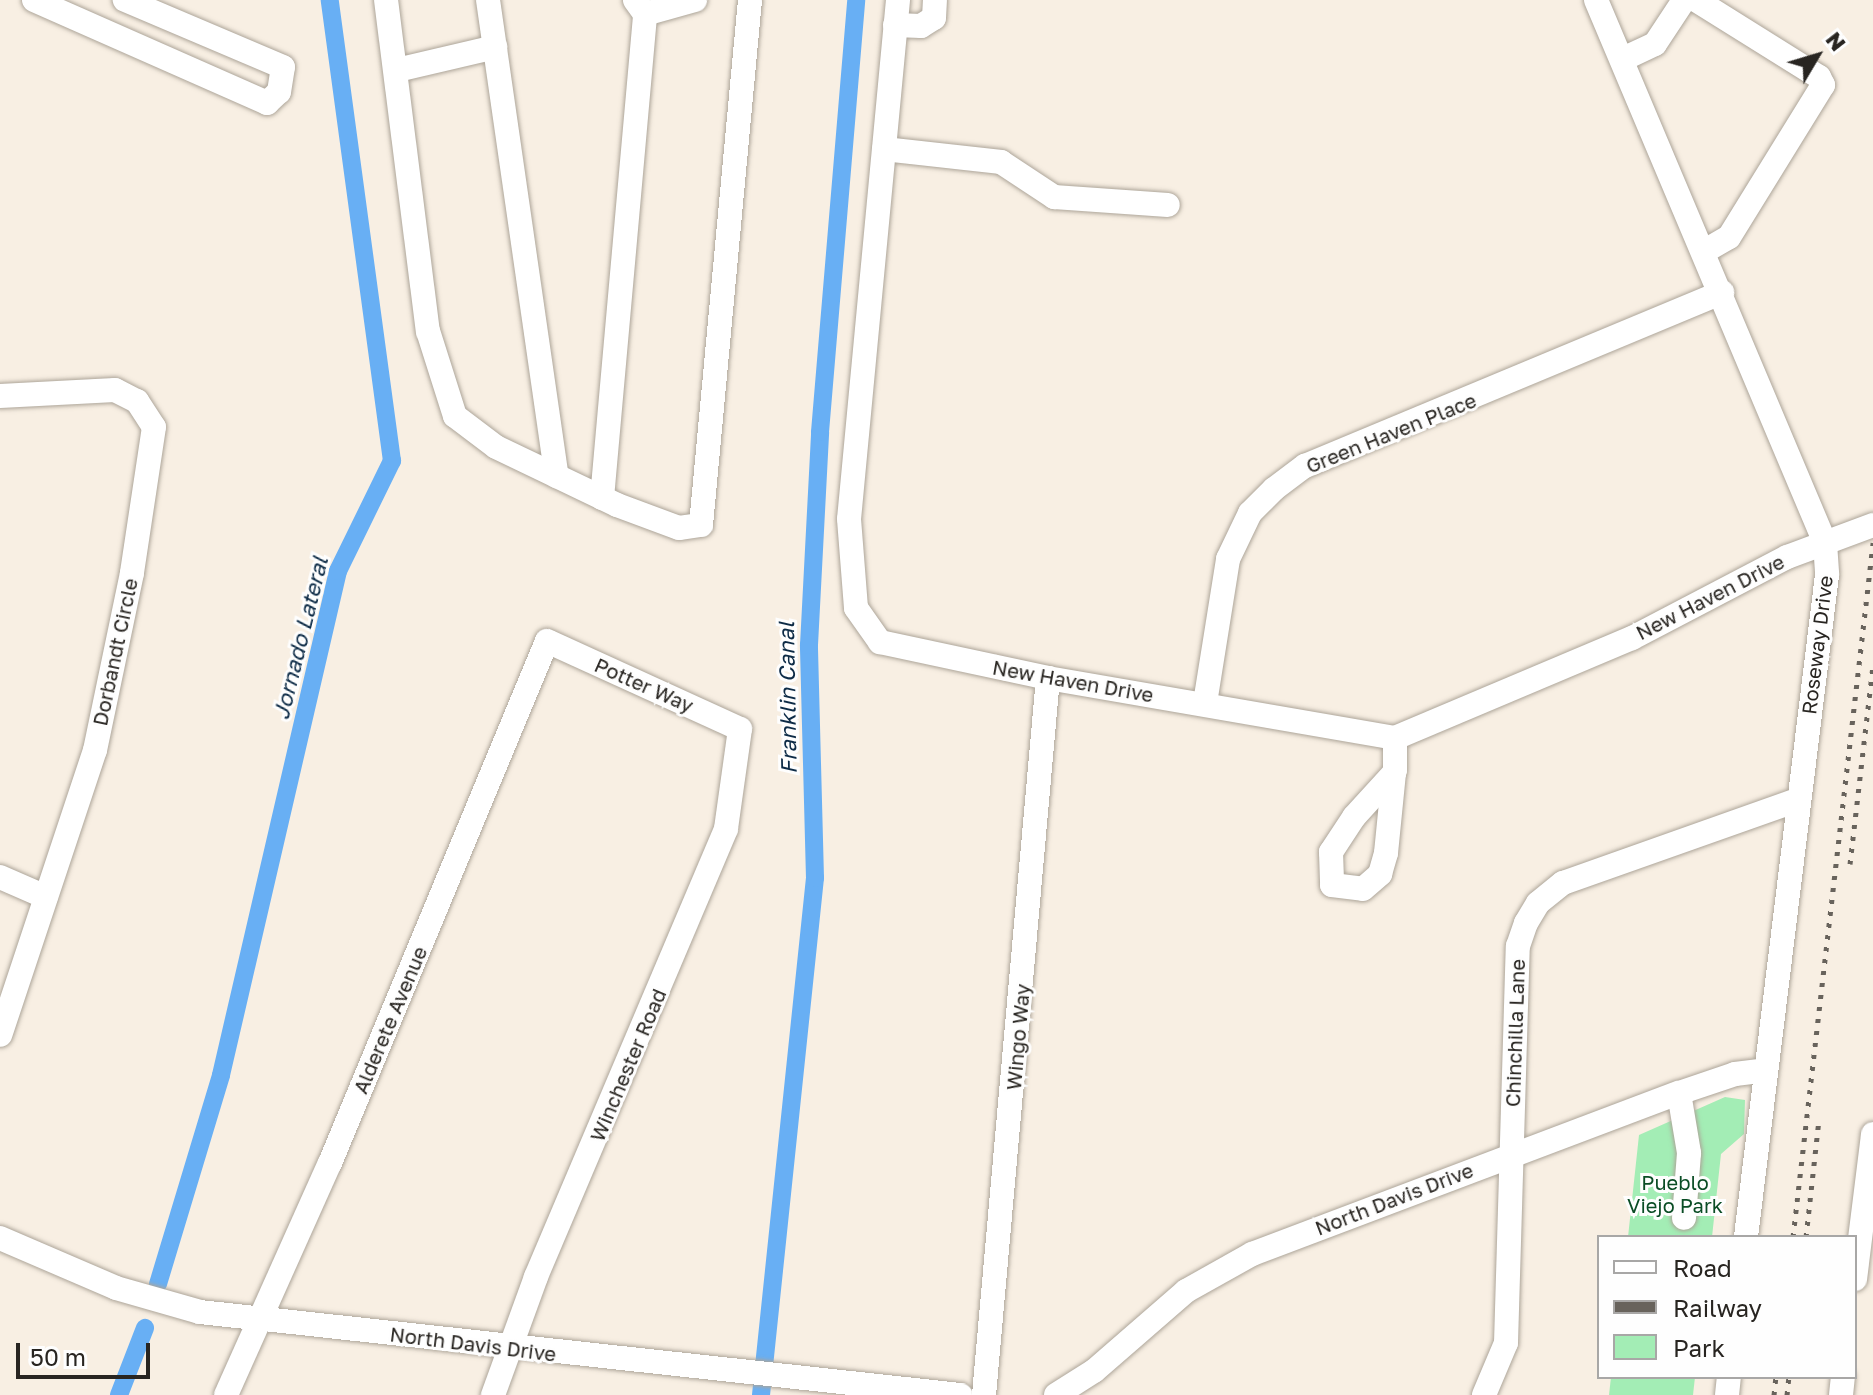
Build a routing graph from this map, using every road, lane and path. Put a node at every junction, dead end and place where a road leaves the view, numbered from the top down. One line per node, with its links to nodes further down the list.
1 (34, 0): 2 (street)
2 (125, 0)
3 (386, 0): 16 (street)
4 (488, 0): 14 (street)
5 (695, 0): 12 (street)
6 (750, 0): 23 (street)
7 (898, 0): 13 (street, New Haven Drive)
8 (935, 0): 13 (street)
9 (1596, 0): 15 (street, Roseway Drive)
10 (1684, 0): 15 (street)
11 (1696, 0): 19 (street)
12 (640, 7): 23 (street)
13 (895, 25): 17 (street, New Haven Drive)
14 (495, 47): 16 (street); 22 (street)
15 (1623, 59): 19 (street, Roseway Drive)
16 (397, 70): 22 (street)
17 (884, 149): 18 (street); 27 (street, New Haven Drive)
18 (1168, 205)
19 (1705, 251): 20 (street, Roseway Drive)
20 (1722, 292): 25 (street, Roseway Drive); 28 (street, Green Haven Place)
21 (0, 396): 34 (street, Dorbandt Circle)
22 (557, 476): 23 (street)
23 (602, 498)
24 (1873, 525): 25 (street, New Haven Drive)
25 (1825, 543): 30 (street, New Haven Drive); 32 (street, Roseway Drive)
26 (547, 641): 29 (street, Potter Way); 44 (street, Alderete Avenue)
27 (1048, 678): 28 (street, New Haven Drive); 50 (street, Wingo Way)
28 (1205, 703): 30 (street, New Haven Drive)
29 (740, 729): 45 (street, Winchester Road)
30 (1395, 738): 31 (street)
31 (1394, 773)
32 (1798, 800): 36 (street, Roseway Drive); 39 (street, Chinchilla Lane)
33 (0, 877): 34 (street)
34 (46, 897): 35 (street, Dorbandt Circle)
35 (0, 1035)
36 (1766, 1070): 37 (street, North Davis Drive); 41 (street, Roseway Drive)
37 (1679, 1093): 39 (street, North Davis Drive); 40 (street)
38 (1873, 1134): 43 (street)
39 (1511, 1153): 51 (street, North Davis Drive); 52 (street, Chinchilla Lane)
40 (1684, 1218)
41 (1746, 1235)
42 (0, 1238): 44 (street, North Davis Drive)
43 (1857, 1263)
44 (264, 1317): 45 (street, North Davis Drive); 47 (street, Alderete Avenue)
45 (512, 1350): 46 (street, North Davis Drive); 48 (street, Winchester Road)
46 (933, 1394): 49 (street, North Davis Drive)
47 (226, 1395)
48 (493, 1395)
49 (960, 1395)
50 (984, 1395)
51 (1056, 1395)
52 (1484, 1395)

